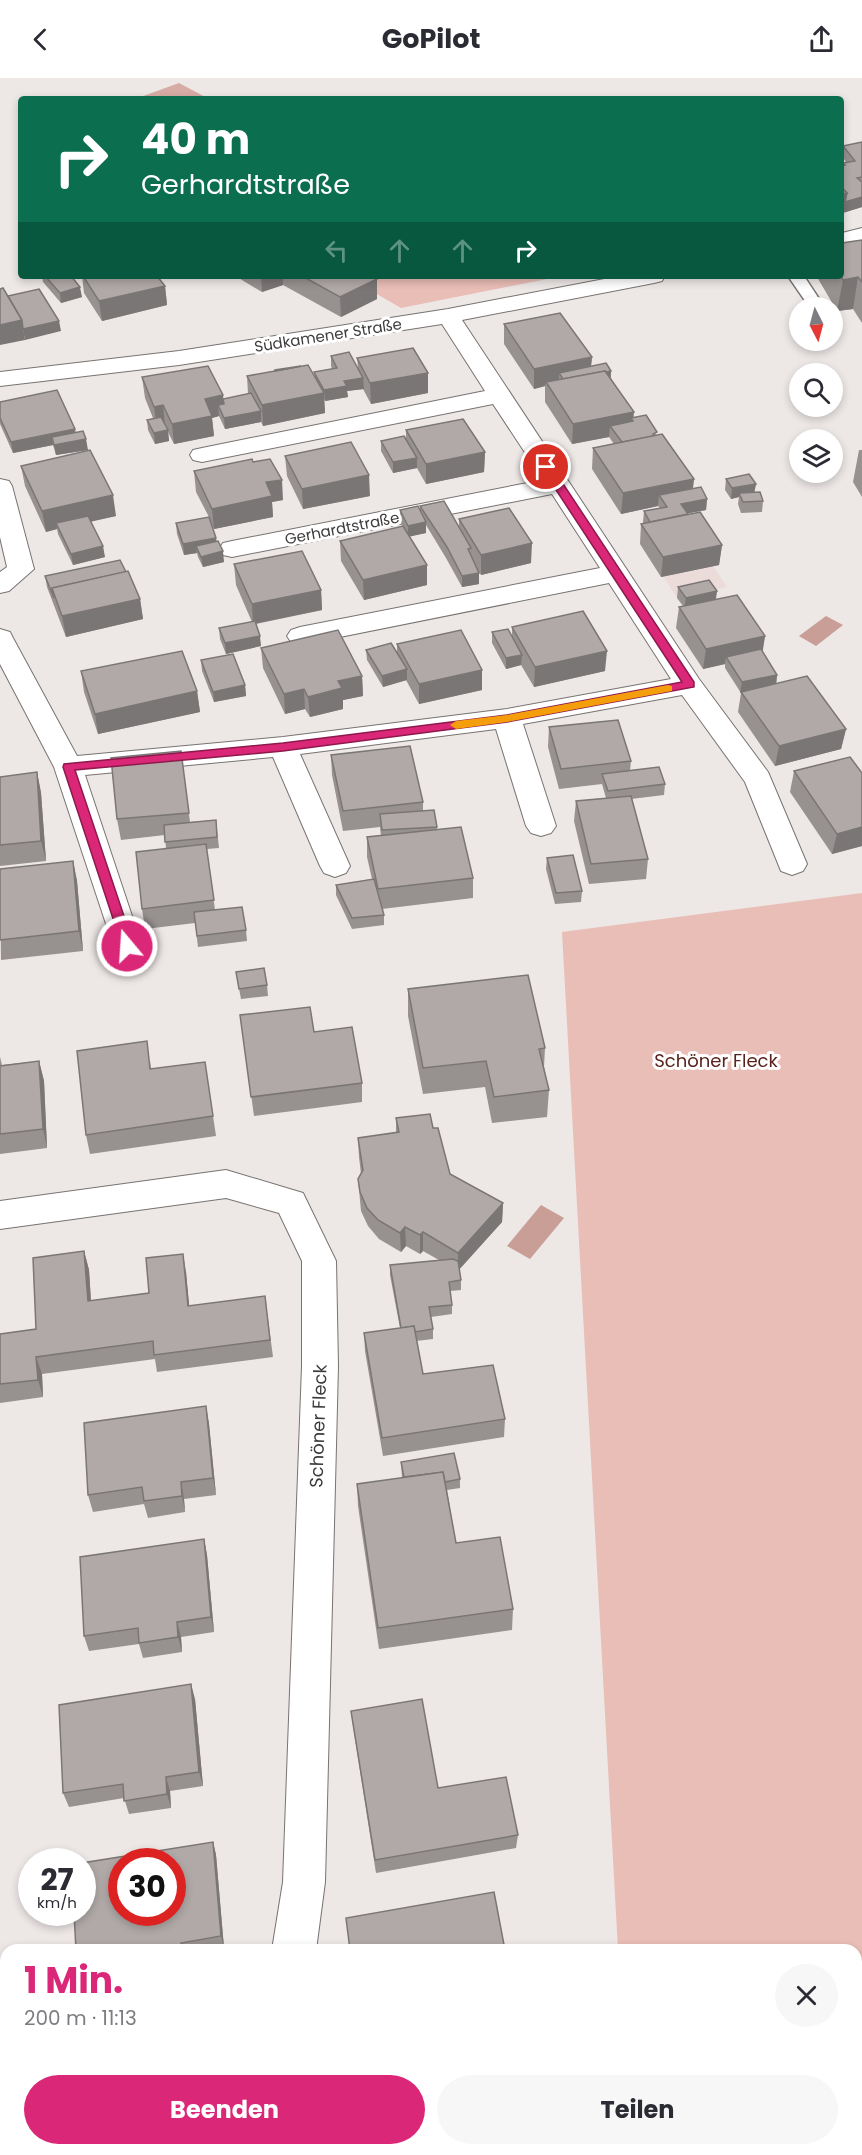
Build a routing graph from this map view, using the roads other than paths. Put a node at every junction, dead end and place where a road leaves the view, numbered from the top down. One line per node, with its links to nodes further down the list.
1 (862, 236): 2 (street)
2 (844, 239)
3 (639, 279): 6 (street, Südkamener Straße)
4 (798, 279): 5 (lane)
5 (810, 297)
6 (448, 316): 7 (street, Südkamener Straße); 8 (street)
7 (0, 379)
8 (501, 395): 9 (street); 10 (street)
9 (202, 455)
10 (558, 485): 12 (street, Gerhardtstraße); 13 (street)
11 (0, 486): 14 (street)
12 (232, 549)
13 (616, 573): 15 (street); 17 (street)
14 (0, 585)
15 (300, 636)
16 (0, 638): 20 (street)
17 (690, 685): 18 (street); 22 (street)
18 (507, 718): 19 (street); 21 (street)
19 (283, 747): 20 (street); 23 (street)
20 (68, 767): 24 (street)
21 (541, 826)
22 (792, 864)
23 (335, 866)
24 (127, 946)
25 (0, 1215): 26 (street, Schöner Fleck)
26 (295, 1944)

